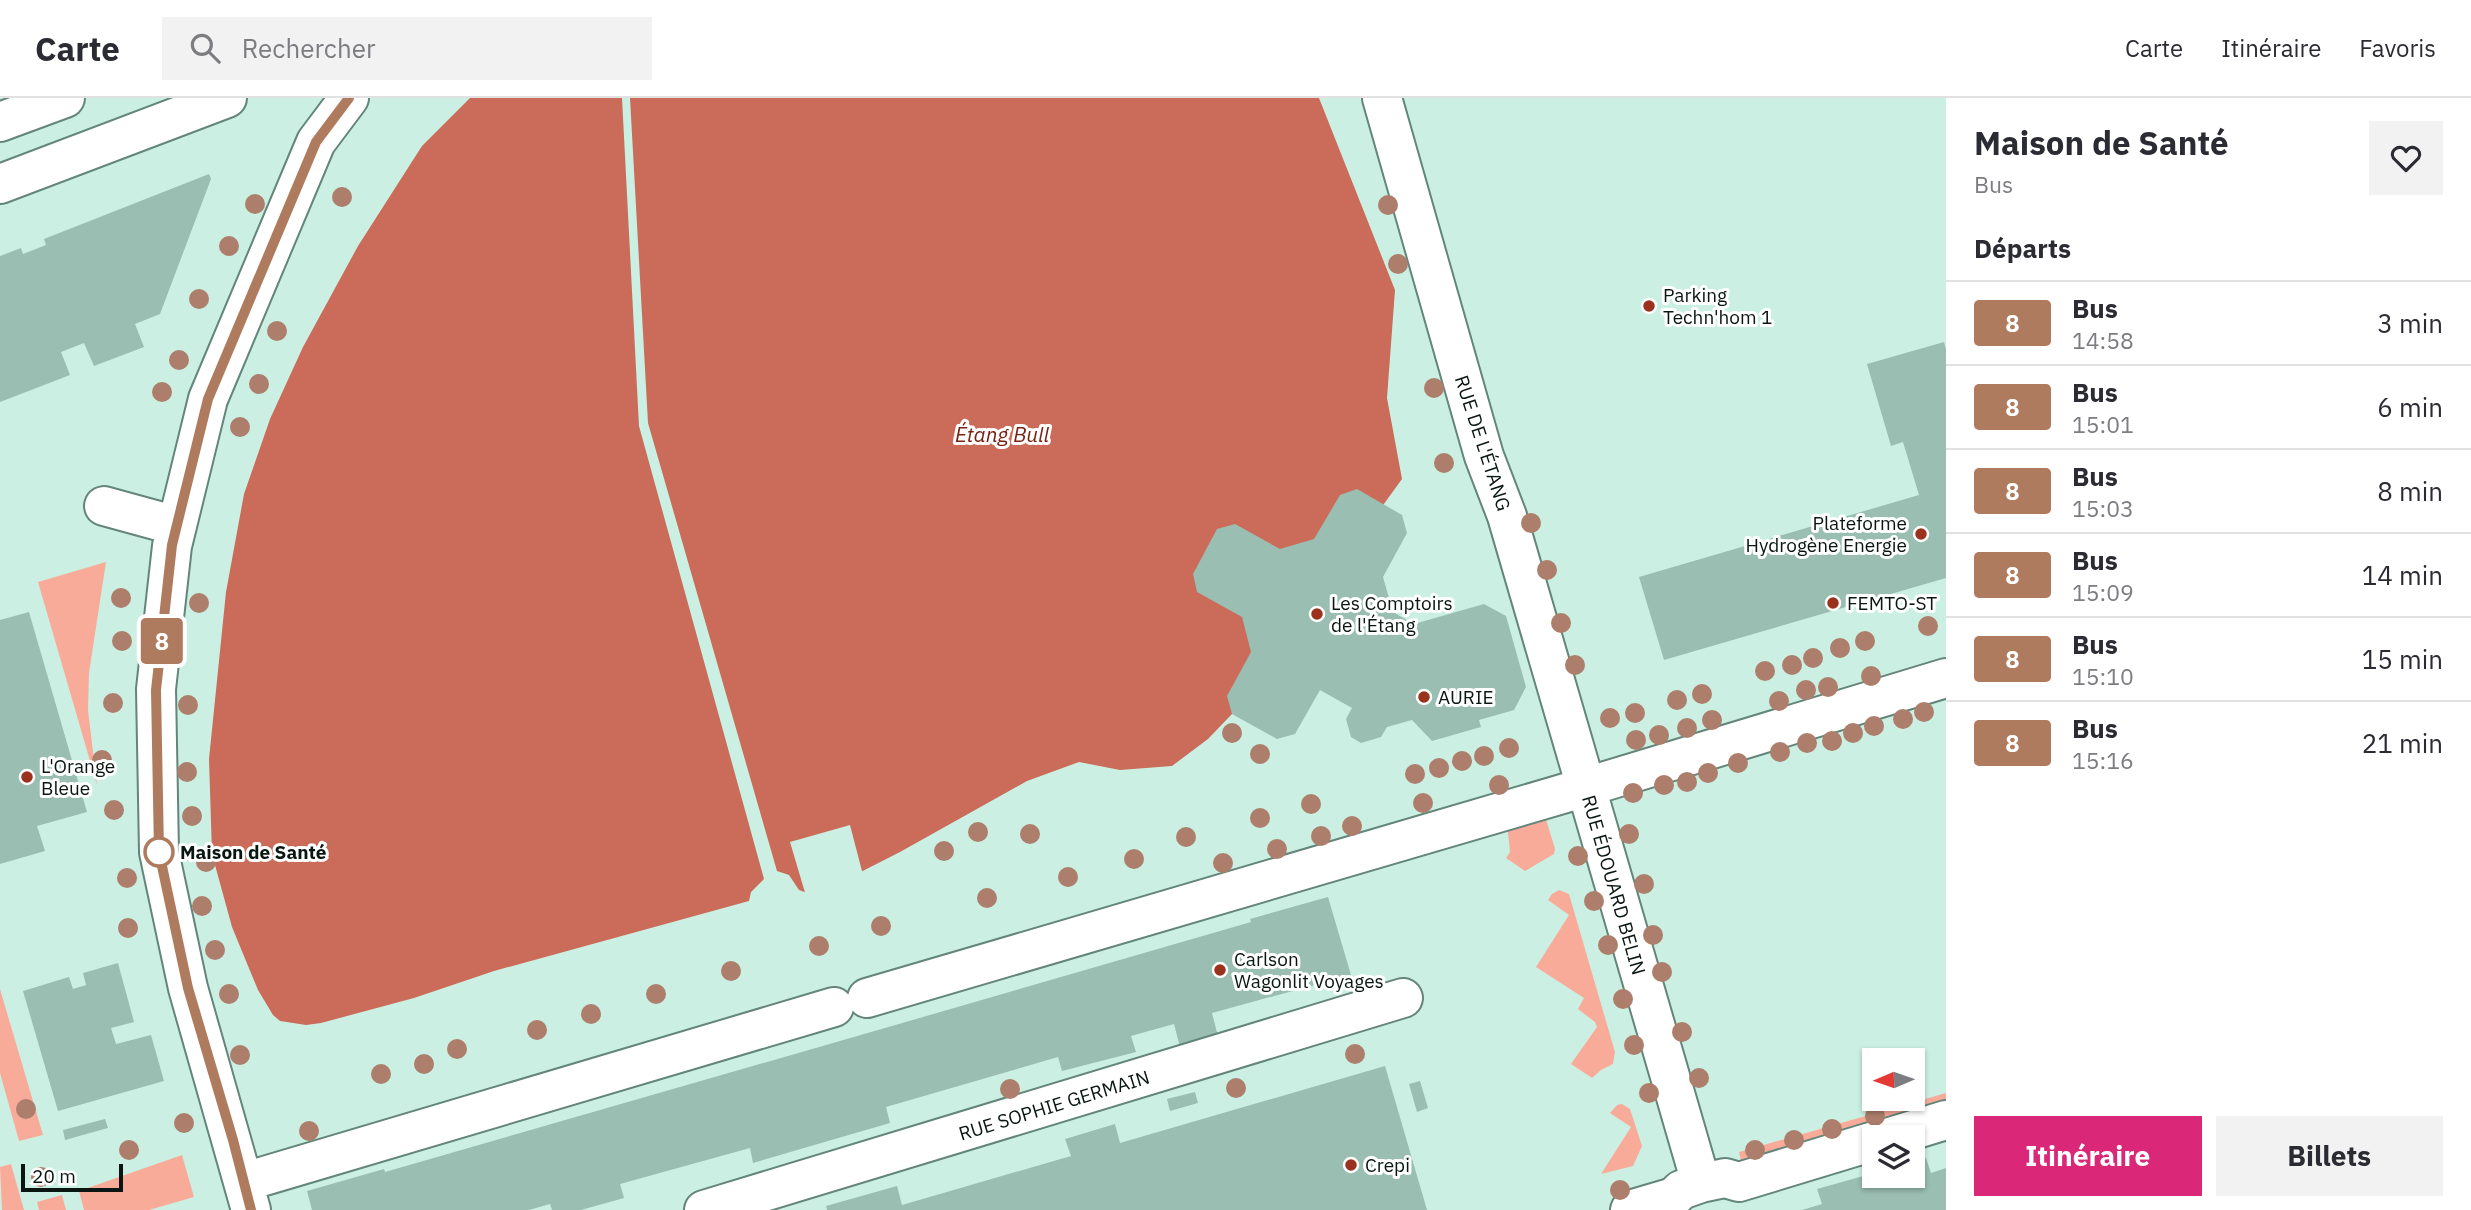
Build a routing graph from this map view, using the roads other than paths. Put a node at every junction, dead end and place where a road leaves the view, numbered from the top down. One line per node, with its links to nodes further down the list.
1 (65, 98): 5 (street)
2 (226, 98): 6 (street)
3 (1382, 98): 10 (street, RUE DE L'ÉTANG)
4 (338, 100): 8 (street)
5 (0, 122)
6 (0, 184)
7 (104, 506): 8 (street)
8 (177, 526): 16 (street)
9 (1946, 678): 10 (street, RUE ÉDOUARD BELIN)
10 (1586, 787): 15 (street, RUE ÉDOUARD BELIN); 16 (street)
11 (1403, 998): 17 (street, RUE SOPHIE GERMAIN)
12 (1946, 1120): 13 (street)
13 (1925, 1126)
14 (1862, 1145): 15 (street)
15 (1701, 1183): 18 (street)
16 (248, 1196)
17 (704, 1210)
18 (1630, 1210)

